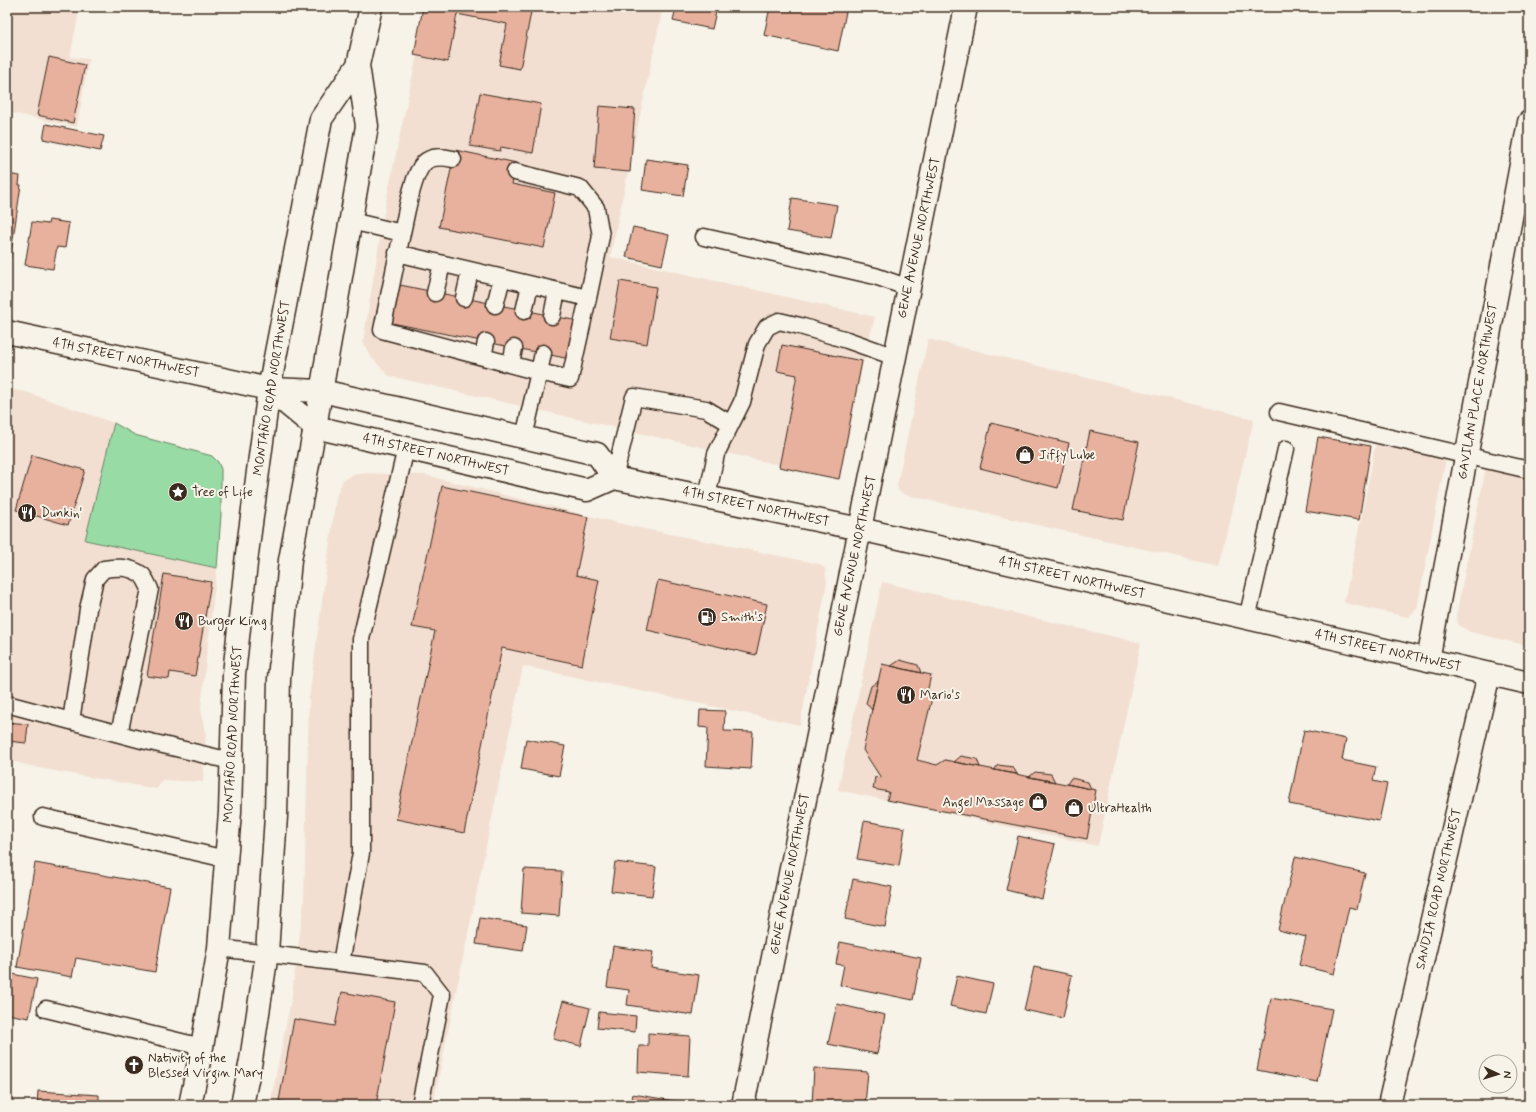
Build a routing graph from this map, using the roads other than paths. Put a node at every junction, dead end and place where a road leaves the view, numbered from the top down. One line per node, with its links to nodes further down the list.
1 (371, 7): 3 (main road, MONTAÑO ROAD NORTHWEST)
2 (966, 7): 16 (main road, GENE AVENUE NORTHWEST)
3 (358, 66): 8 (main road, MONTAÑO ROAD NORTHWEST); 30 (main road, MONTAÑO ROAD NORTHWEST)
4 (1529, 122): 7 (main road, GAVILAN PLACE NORTHWEST)
5 (453, 158): 9 (lane)
6 (515, 172): 20 (lane)
7 (1522, 194): 38 (main road, GAVILAN PLACE NORTHWEST)
8 (351, 221): 9 (lane); 31 (main road, MONTAÑO ROAD NORTHWEST)
9 (402, 234): 11 (lane)
10 (704, 236): 16 (lane)
11 (398, 254): 12 (lane); 28 (lane)
12 (442, 264): 13 (lane); 18 (lane)
13 (470, 271): 14 (lane); 19 (lane)
14 (502, 278): 15 (lane); 21 (lane)
15 (530, 285): 17 (lane); 22 (lane)
16 (909, 288): 27 (main road, GENE AVENUE NORTHWEST)
17 (557, 291): 20 (lane); 23 (lane)
18 (435, 292)
19 (464, 298)
20 (588, 298): 29 (lane)
21 (495, 305)
22 (524, 311)
23 (552, 316)
24 (7, 332): 30 (main road, 4TH STREET NORTHWEST)
25 (514, 348): 28 (lane)
26 (543, 353): 29 (lane)
27 (895, 357): 33 (lane); 42 (main road, GENE AVENUE NORTHWEST)
28 (511, 364): 29 (lane)
29 (539, 372): 35 (lane)
30 (269, 389): 31 (main road, 4TH STREET NORTHWEST); 34 (main road, 4TH STREET NORTHWEST); 50 (main road, MONTAÑO ROAD NORTHWEST)
31 (322, 391): 34 (main road, MONTAÑO ROAD NORTHWEST); 35 (main road, 4TH STREET NORTHWEST)
32 (1279, 412): 38 (lane)
33 (731, 424): 40 (lane); 41 (lane)
34 (315, 427): 36 (main road, 4TH STREET NORTHWEST); 54 (main road, MONTAÑO ROAD NORTHWEST)
35 (524, 437): 40 (main road, 4TH STREET NORTHWEST)
36 (406, 448): 40 (main road, 4TH STREET NORTHWEST); 55 (lane)
37 (1286, 449): 43 (lane)
38 (1466, 456): 39 (lane); 44 (main road, GAVILAN PLACE NORTHWEST)
39 (1529, 470)
40 (614, 478): 41 (main road, 4TH STREET NORTHWEST)
41 (707, 497): 42 (main road, 4TH STREET NORTHWEST)
42 (860, 529): 43 (main road, 4TH STREET NORTHWEST); 61 (main road, GENE AVENUE NORTHWEST)
43 (1247, 619): 44 (main road, 4TH STREET NORTHWEST)
44 (1428, 660): 45 (main road, 4TH STREET NORTHWEST)
45 (1489, 674): 46 (main road, 4TH STREET NORTHWEST); 62 (main road, SANDIA ROAD NORTHWEST)
46 (1529, 683)
47 (7, 704): 48 (lane)
48 (71, 721): 49 (lane); 49 (lane)
49 (119, 734): 50 (lane)
50 (231, 761): 52 (main road, MONTAÑO ROAD NORTHWEST)
51 (43, 817): 52 (lane)
52 (226, 859): 53 (main road, MONTAÑO ROAD NORTHWEST)
53 (219, 948): 54 (lane); 57 (main road, MONTAÑO ROAD NORTHWEST)
54 (267, 953): 55 (lane); 59 (main road, MONTAÑO ROAD NORTHWEST)
55 (341, 963): 60 (lane)
56 (46, 1009): 57 (lane)
57 (202, 1047): 58 (main road, MONTAÑO ROAD NORTHWEST)
58 (190, 1105)
59 (242, 1105)
60 (420, 1105)
61 (743, 1105)
62 (1389, 1105)

